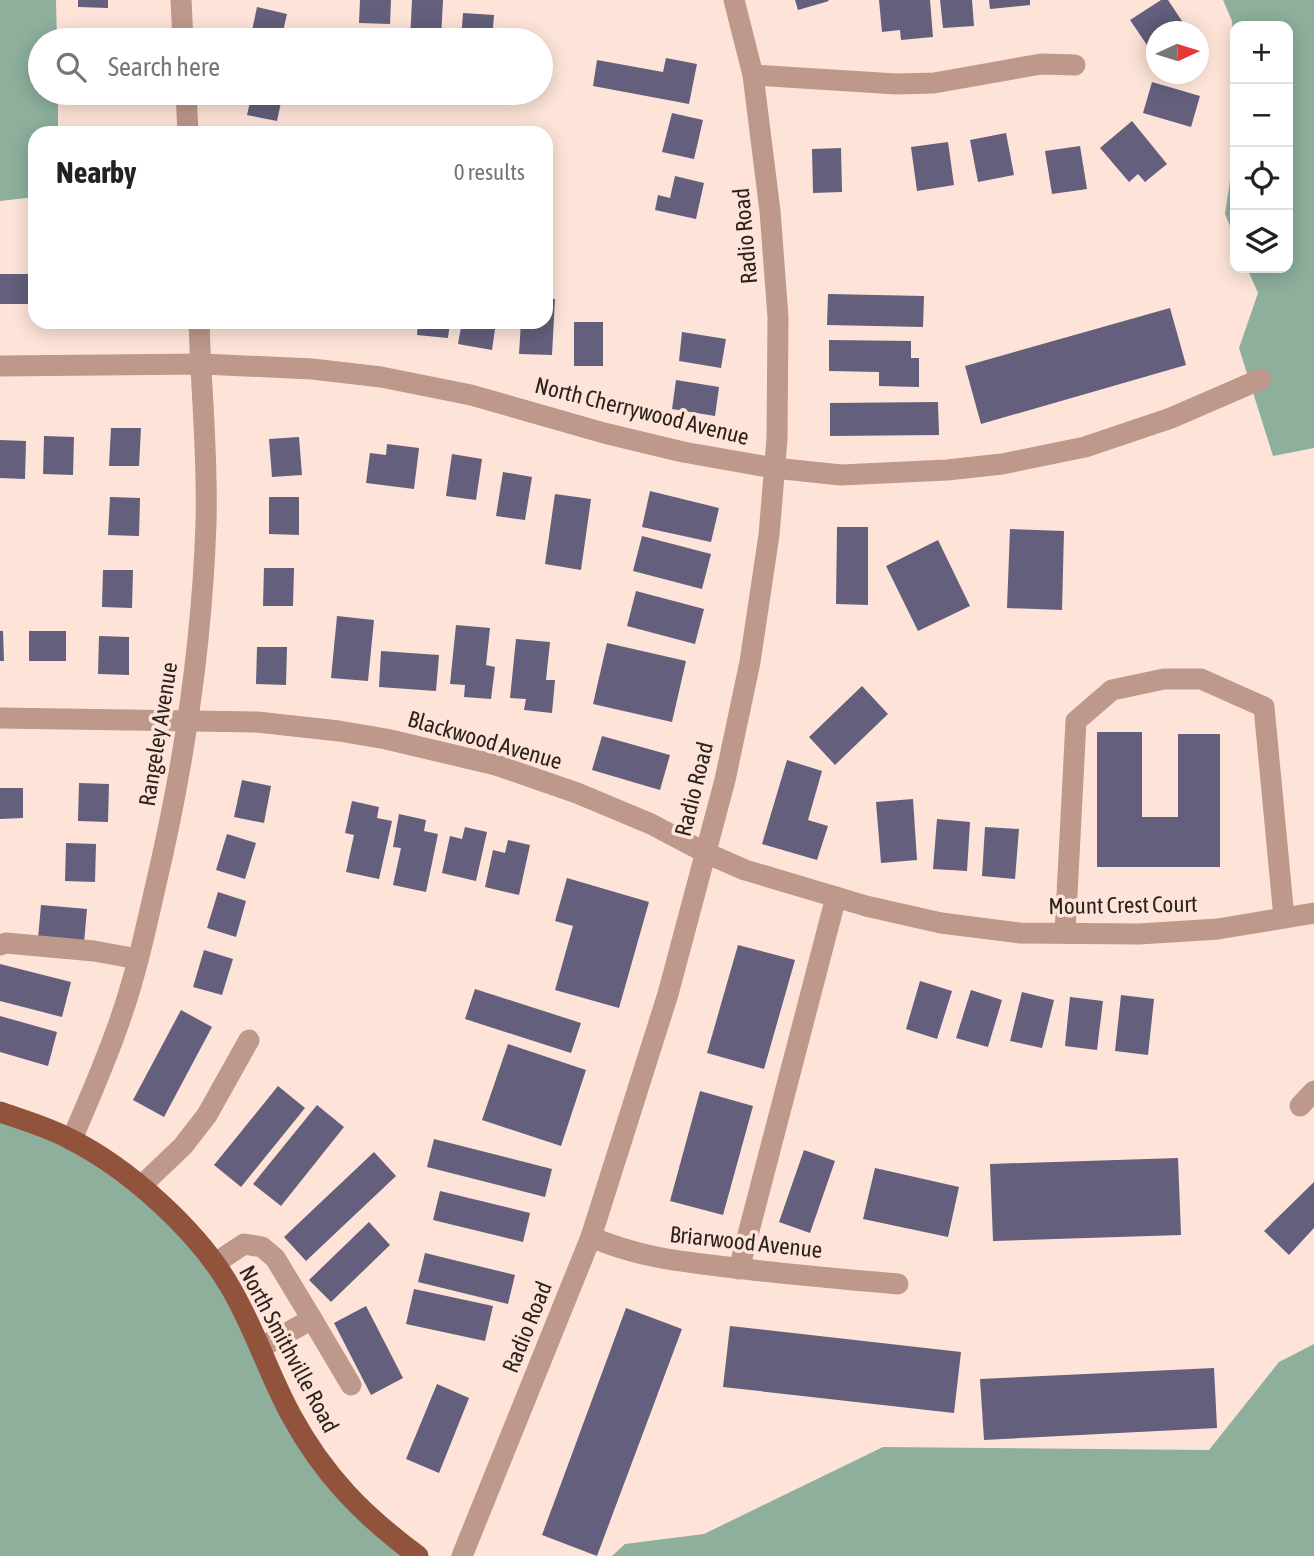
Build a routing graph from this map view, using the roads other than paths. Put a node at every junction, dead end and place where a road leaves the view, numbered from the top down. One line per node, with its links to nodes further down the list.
1 (181, 0): 3 (street)
2 (734, 0): 5 (street, Radio Road)
3 (182, 28)
4 (1075, 65): 5 (street)
5 (753, 75): 12 (street, Radio Road)
6 (187, 105): 7 (street)
7 (188, 126)
8 (200, 329): 9 (street, Rangeley Avenue)
9 (202, 364): 10 (street, North Cherrywood Avenue); 12 (street, North Cherrywood Avenue); 14 (street, Rangeley Avenue)
10 (0, 366)
11 (1261, 379): 12 (street, North Cherrywood Avenue)
12 (774, 468): 15 (street, Radio Road)
13 (0, 718): 14 (street, Blackwood Avenue)
14 (189, 721): 15 (street, Blackwood Avenue); 22 (street, Rangeley Avenue)
15 (706, 853): 16 (street, Blackwood Avenue); 27 (street, Radio Road)
16 (836, 897): 19 (street, Blackwood Avenue); 29 (street)
17 (1314, 913): 18 (street, Mount Crest Court)
18 (1284, 918): 20 (street, Mount Crest Court); 20 (street)
19 (933, 921): 20 (street, Mount Crest Court)
20 (1065, 933)
21 (0, 945): 22 (street)
22 (138, 959): 25 (street, Rangeley Avenue)
23 (249, 1040): 26 (street)
24 (0, 1112): 25 (main road, North Smithville Road)
25 (72, 1139): 26 (main road, North Smithville Road)
26 (140, 1187): 28 (main road, North Smithville Road)
27 (592, 1237): 29 (street, Briarwood Avenue); 35 (street, Radio Road)
28 (214, 1264): 31 (street); 32 (main road, North Smithville Road)
29 (739, 1269): 30 (street, Briarwood Avenue)
30 (898, 1284)
31 (312, 1320): 32 (street); 33 (street)
32 (260, 1348): 34 (main road, North Smithville Road)
33 (351, 1385)
34 (418, 1556)
35 (461, 1556)

